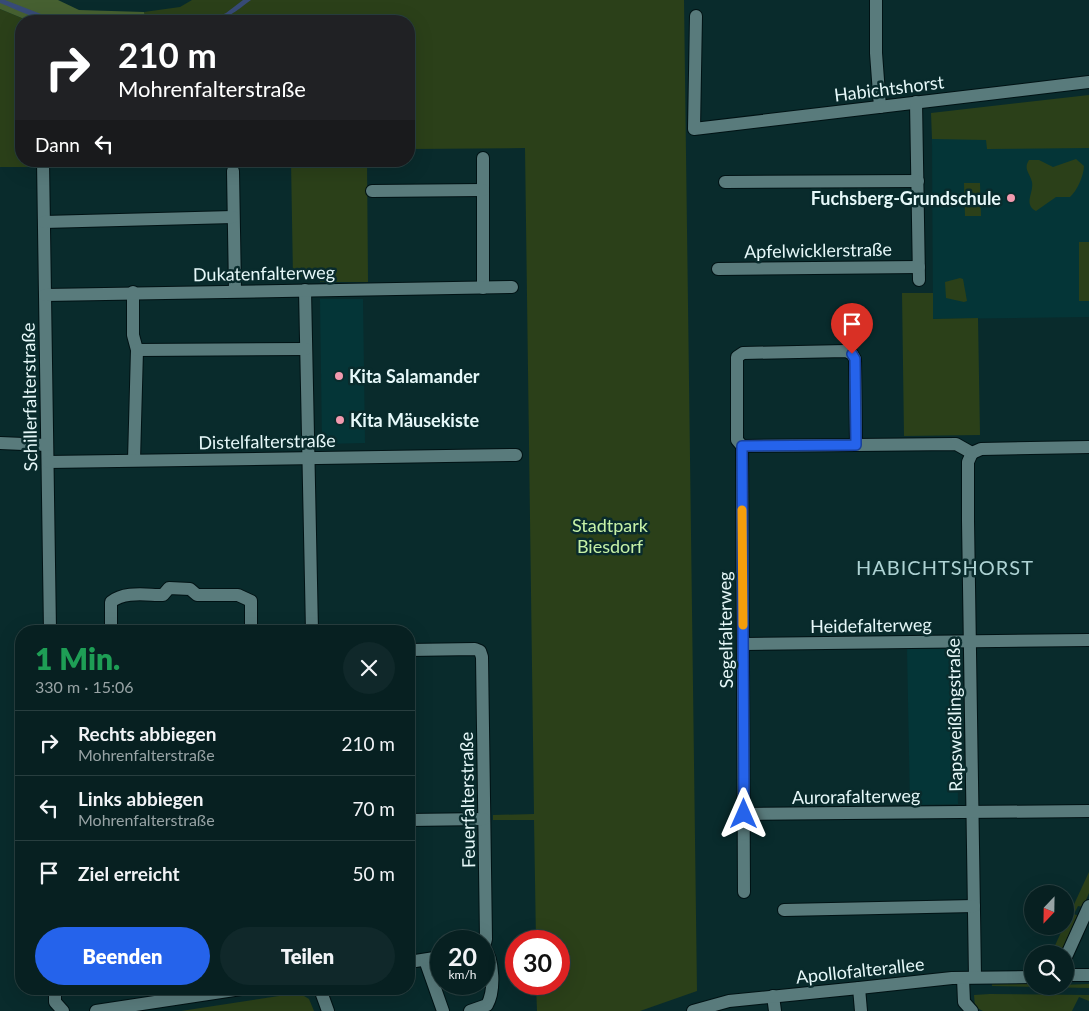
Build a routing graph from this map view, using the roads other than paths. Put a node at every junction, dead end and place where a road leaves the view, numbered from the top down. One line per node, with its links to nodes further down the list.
1 (876, 0): 5 (street)
2 (696, 16): 5 (street, Habichtshorst)
3 (1089, 82): 4 (street, Habichtshorst)
4 (916, 102): 5 (street, Habichtshorst); 9 (street, Apfelwicklerstraße)
5 (880, 107)
6 (483, 158): 11 (street)
7 (43, 167): 14 (street, Schillerfalterstraße)
8 (233, 172): 13 (street)
9 (918, 181): 10 (street); 15 (street, Apfelwicklerstraße)
10 (725, 182)
11 (483, 190): 12 (street); 17 (street)
12 (372, 191)
13 (234, 217): 14 (street); 18 (street)
14 (44, 222): 21 (street, Schillerfalterstraße)
15 (718, 269)
16 (512, 287): 17 (street, Dukatenfalterweg)
17 (483, 288): 19 (street, Dukatenfalterweg)
18 (235, 290): 19 (street, Dukatenfalterweg); 20 (street, Dukatenfalterweg)
19 (305, 290): 22 (street)
20 (133, 292): 21 (street, Dukatenfalterweg); 23 (street)
21 (45, 295): 25 (street, Schillerfalterstraße)
22 (306, 349): 23 (street); 31 (street)
23 (137, 350): 32 (street)
24 (0, 442): 25 (street)
25 (47, 445): 33 (street, Schillerfalterstraße)
26 (856, 445): 27 (street); 27 (street, Segelfalterweg); 29 (street)
27 (742, 446): 40 (street, Segelfalterweg)
28 (1089, 447): 29 (street)
29 (972, 454): 39 (street, Rapsweißlingstraße)
30 (516, 455): 31 (street, Distelfalterstraße)
31 (309, 458): 32 (street, Distelfalterstraße); 37 (street)
32 (134, 460): 33 (street, Distelfalterstraße)
33 (48, 462): 34 (street, Schillerfalterstraße)
34 (50, 625)
35 (111, 625): 36 (street)
36 (251, 625)
37 (312, 625)
38 (1089, 640): 39 (street, Heidefalterweg)
39 (970, 641): 40 (street, Heidefalterweg); 43 (street, Rapsweißlingstraße)
40 (744, 644): 44 (street, Segelfalterweg)
41 (415, 650): 45 (street, Feuerfalterstraße)
42 (1089, 811): 43 (street, Aurorafalterweg)
43 (973, 813): 44 (street, Aurorafalterweg); 48 (street, Rapsweißlingstraße)
44 (744, 814): 47 (street, Segelfalterweg)
45 (484, 819): 46 (street); 51 (street, Feuerfalterstraße)
46 (415, 820)
47 (744, 892)
48 (974, 906): 50 (street); 59 (street, Rapsweißlingstraße)
49 (1089, 906): 52 (street)
50 (784, 910)
51 (486, 930)
52 (1071, 945)
53 (430, 959): 54 (street)
54 (425, 960): 55 (street); 69 (street)
55 (415, 961)
56 (1074, 975): 57 (street)
57 (1089, 975)
58 (1024, 976): 59 (street, Apollofalterallee)
59 (969, 978): 60 (street, Apollofalterallee); 74 (street, Rapsweißlingstraße)
60 (859, 988): 65 (street, Apollofalterallee); 73 (street)
61 (55, 995): 66 (street)
62 (201, 995): 67 (street)
63 (322, 995): 68 (street)
64 (491, 995): 70 (street, Feuerfalterstraße)
65 (773, 996): 71 (street, Apollofalterallee); 72 (street)
66 (62, 1011)
67 (96, 1011)
68 (328, 1011)
69 (443, 1011)
70 (470, 1011)
71 (694, 1011)
72 (775, 1011)
73 (862, 1011)
74 (972, 1011)

